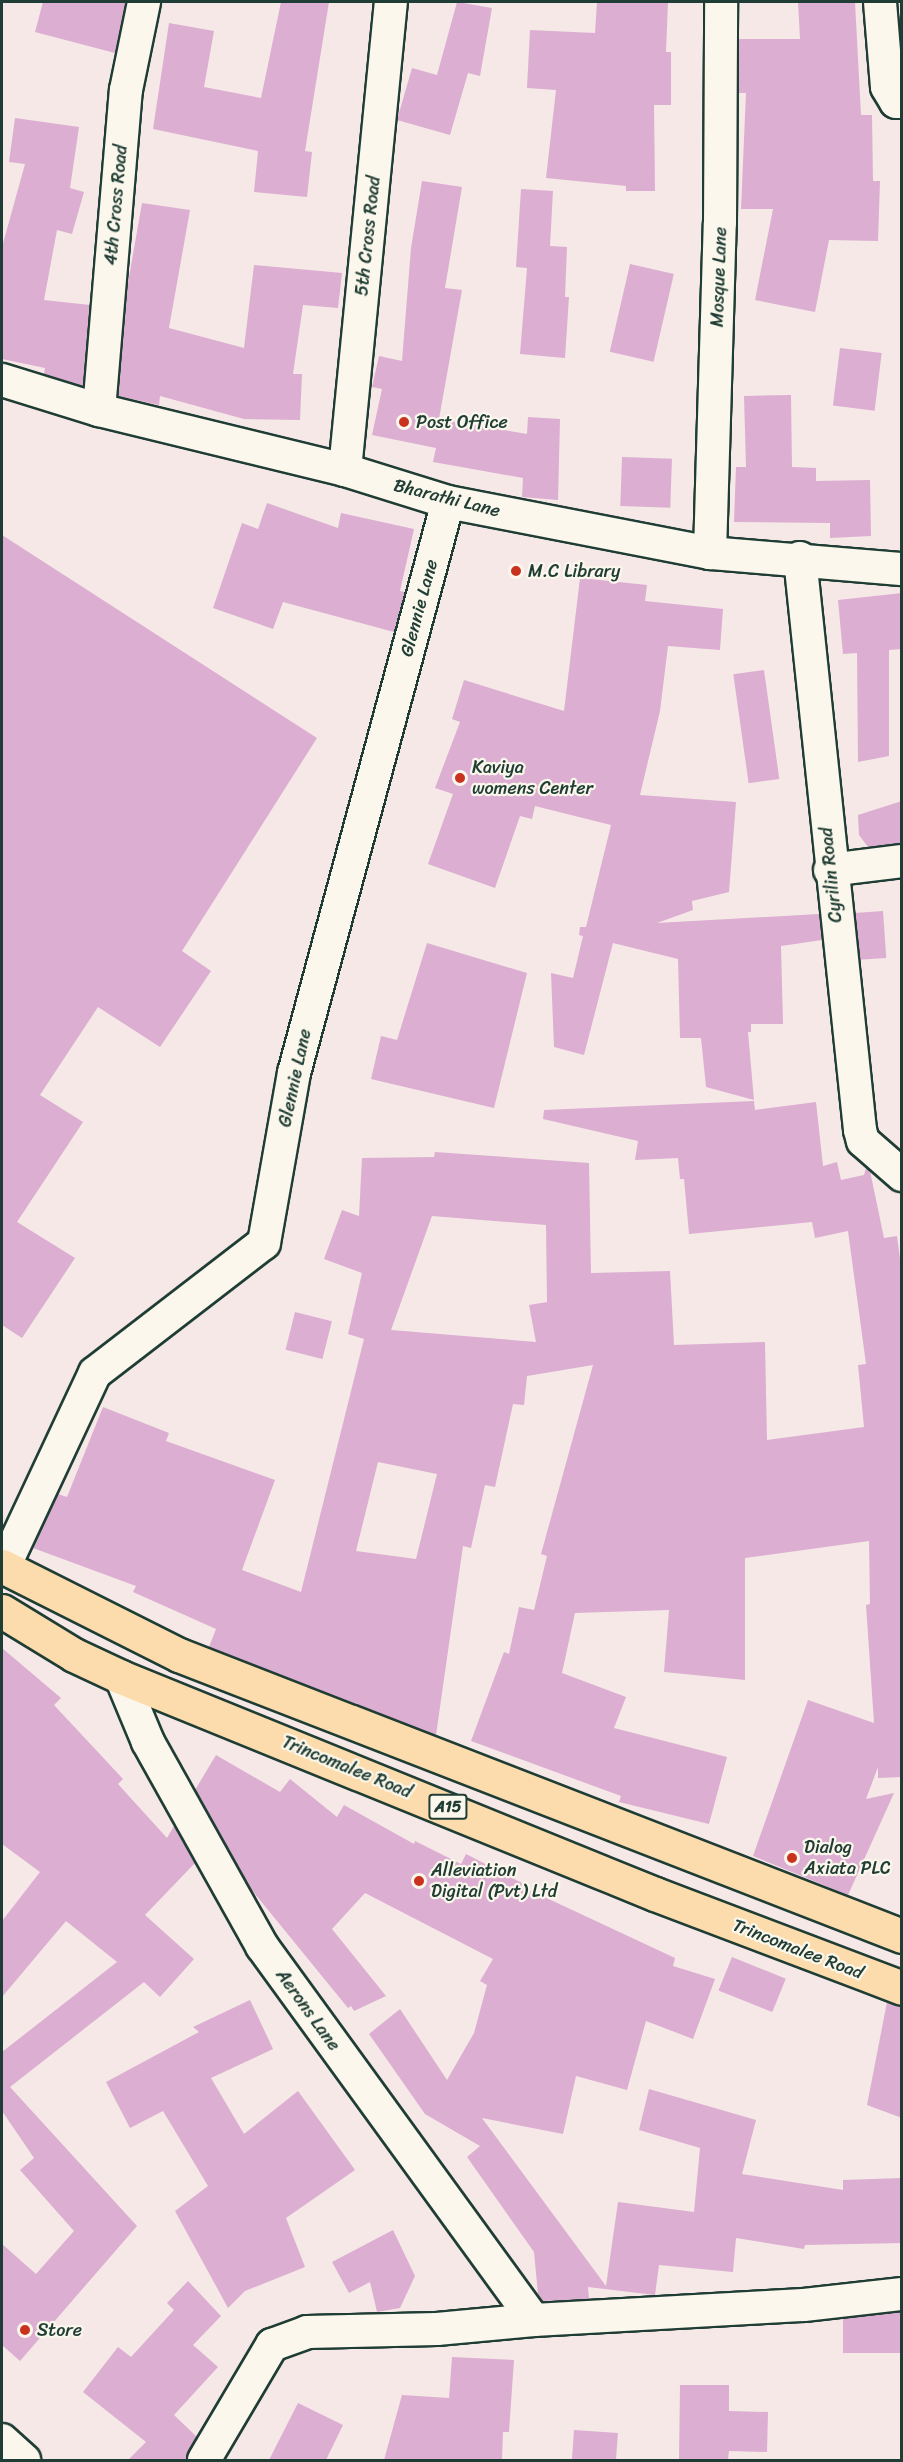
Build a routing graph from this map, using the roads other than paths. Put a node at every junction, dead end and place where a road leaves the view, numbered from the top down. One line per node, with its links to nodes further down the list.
1 (144, 2): 7 (street, 4th Cross Road)
2 (391, 2): 8 (street, 5th Cross Road)
3 (721, 2): 10 (street, Mosque Lane)
4 (880, 2): 5 (street)
5 (902, 102)
6 (2, 380): 7 (street, Bharathi Lane)
7 (99, 410): 8 (street, Bharathi Lane)
8 (345, 470): 9 (street, Bharathi Lane)
9 (448, 502): 10 (street, Bharathi Lane); 16 (street, Glennie Lane)
10 (710, 553): 11 (street, Bharathi Lane)
11 (800, 558): 12 (street, Bharathi Lane); 14 (street, Cyrilin Road)
12 (902, 569)
13 (902, 861): 14 (street)
14 (830, 870): 15 (street, Cyrilin Road)
15 (902, 1175)
16 (3, 1566): 19 (highway, A15)
17 (2, 1611): 18 (highway, Trincomalee Road / A15)
18 (121, 1677): 20 (highway, Trincomalee Road / A15); 22 (street, Aerons Lane)
19 (902, 1936)
20 (902, 1988)
21 (902, 2294): 22 (street)
22 (534, 2320): 25 (street)
23 (2, 2440): 24 (street)
24 (24, 2460)
25 (204, 2460)

